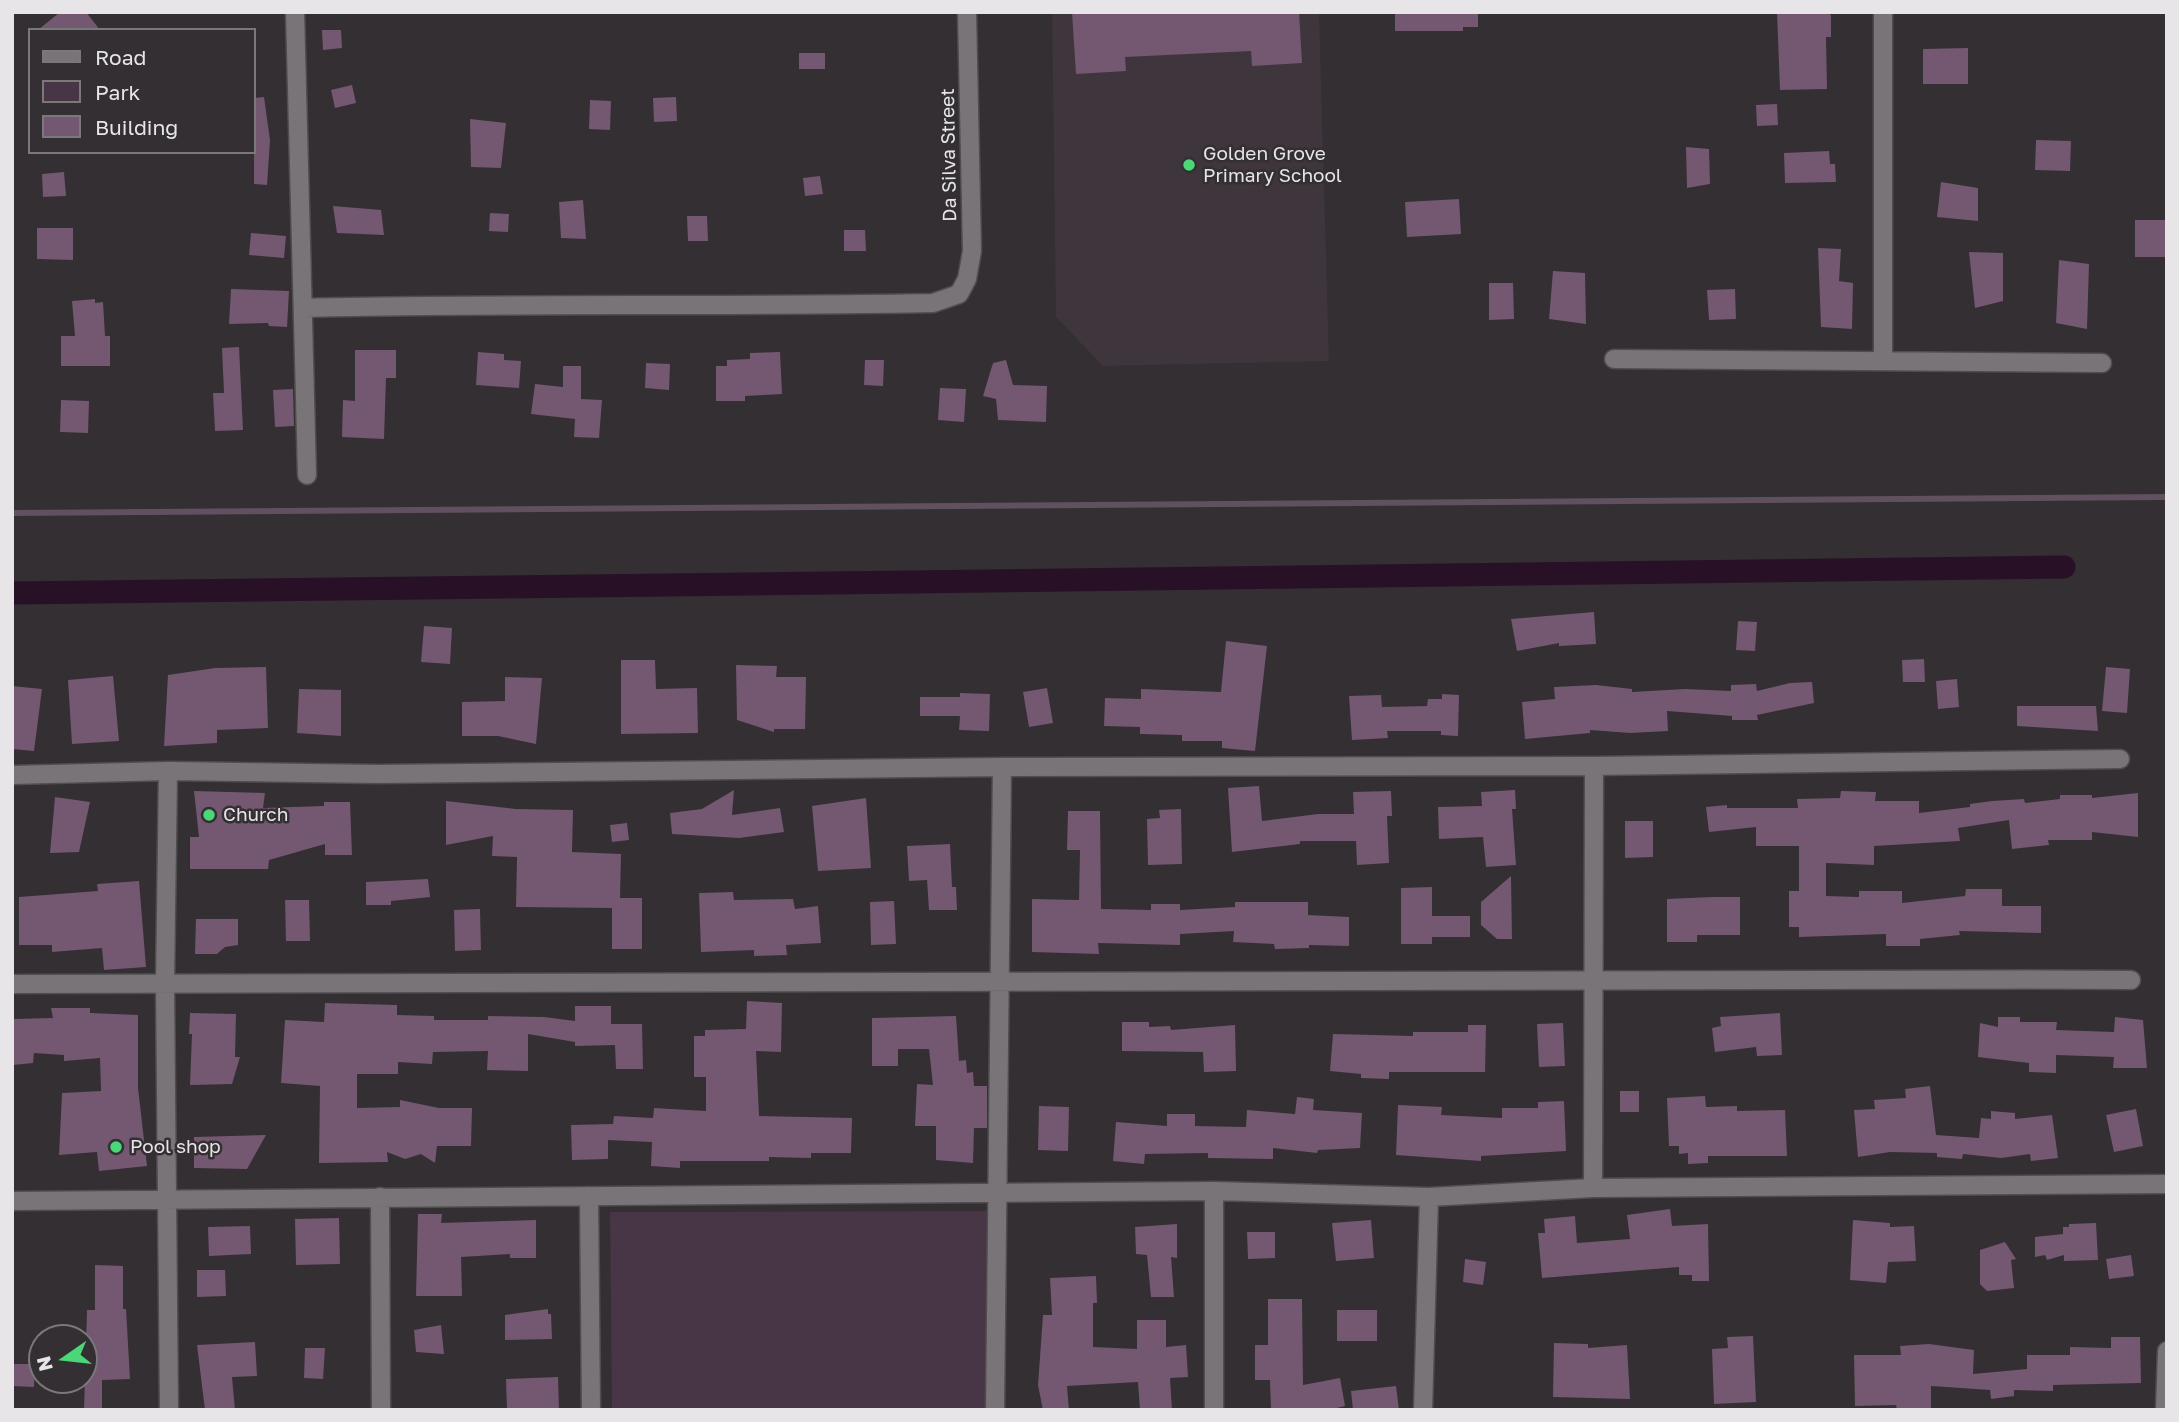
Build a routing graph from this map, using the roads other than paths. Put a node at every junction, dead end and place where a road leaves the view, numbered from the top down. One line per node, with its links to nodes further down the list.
1 (295, 12): 4 (street)
2 (967, 12): 4 (street, Da Silva Street)
3 (1883, 12): 6 (street)
4 (305, 308): 8 (street)
5 (1614, 359): 6 (street)
6 (1883, 361): 7 (street)
7 (2102, 363)
8 (307, 475)
9 (2120, 759): 10 (street)
10 (1594, 766): 11 (street); 14 (street)
11 (1002, 767): 12 (street); 16 (street)
12 (167, 771): 13 (street); 18 (street)
13 (12, 775)
14 (1593, 977): 15 (street); 16 (street); 20 (street)
15 (2131, 980)
16 (1000, 982): 18 (street); 22 (street)
17 (12, 984): 18 (street)
18 (165, 984): 26 (street)
19 (2167, 1184): 20 (street)
20 (1593, 1188): 25 (street)
21 (1214, 1191): 22 (street); 25 (street); 33 (street)
22 (996, 1193): 23 (street); 32 (street)
23 (589, 1196): 24 (street); 31 (street)
24 (380, 1197): 26 (street); 30 (street)
25 (1429, 1197): 34 (street)
26 (169, 1199): 27 (street); 29 (street)
27 (12, 1201)
28 (2167, 1351): 35 (street)
29 (169, 1410)
30 (381, 1410)
31 (591, 1410)
32 (995, 1410)
33 (1214, 1410)
34 (1423, 1410)
35 (2165, 1410)

